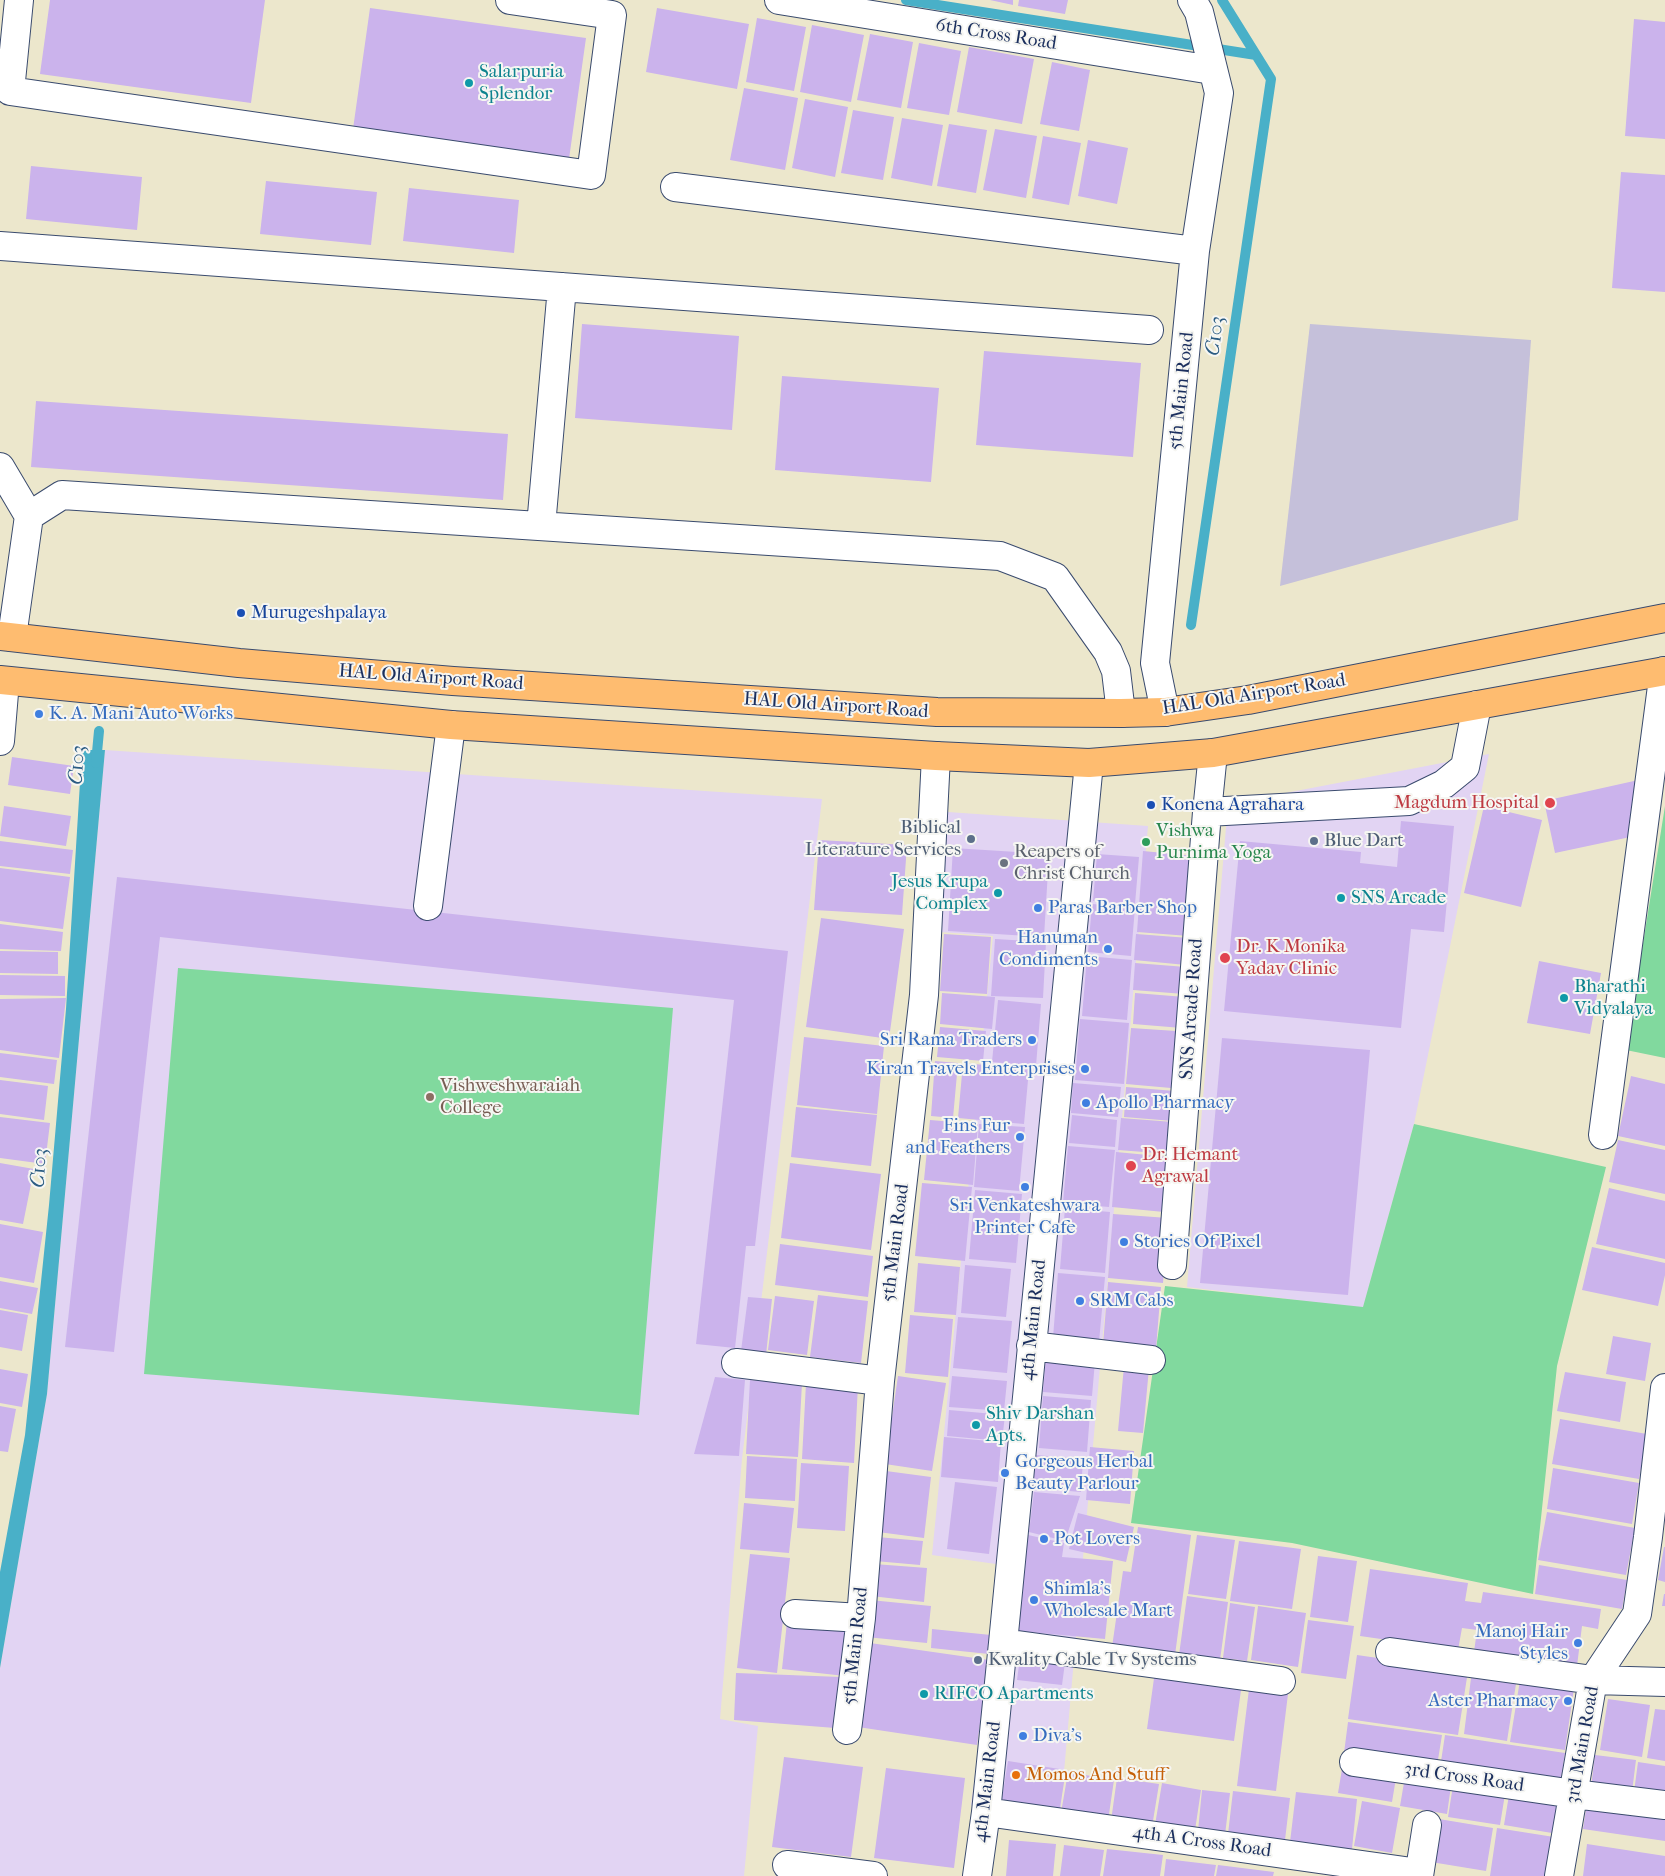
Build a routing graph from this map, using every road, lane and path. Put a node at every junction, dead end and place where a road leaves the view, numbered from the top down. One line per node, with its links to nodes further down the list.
1 (19, 0): 2 (street)
2 (510, 0)
3 (779, 0): 5 (street, 6th Cross Road)
4 (1198, 4): 5 (street, 5th Main Road)
5 (1212, 70): 8 (street, 5th Main Road)
6 (675, 187): 8 (street)
7 (0, 246): 9 (street)
8 (1195, 251): 19 (street, 5th Main Road)
9 (562, 287): 10 (street); 13 (street)
10 (1149, 330)
11 (0, 467): 12 (street)
12 (29, 516): 13 (street); 15 (street)
13 (541, 526): 20 (street)
14 (1665, 618): 19 (main road, HAL Old Airport Road)
15 (6, 636): 20 (main road, HAL Old Airport Road)
16 (1664, 671): 18 (main road); 28 (street)
17 (2, 680): 21 (main road); 22 (street)
18 (1477, 705): 23 (main road); 26 (street)
19 (1165, 712): 20 (main road, HAL Old Airport Road)
20 (1121, 713)
21 (451, 725): 24 (main road); 27 (street)
22 (0, 741)
23 (1214, 753): 25 (main road); 26 (street, SNS Arcade Road)
24 (936, 756): 25 (main road); 33 (street, 5th Main Road)
25 (1089, 763): 30 (street, 4th Main Road)
26 (1207, 812): 29 (street, SNS Arcade Road)
27 (428, 906)
28 (1603, 1135)
29 (1172, 1266)
30 (1031, 1346): 31 (street); 37 (street, 4th Main Road)
31 (1151, 1360)
32 (736, 1364): 33 (street)
33 (880, 1381): 36 (street, 5th Main Road)
34 (1665, 1388): 39 (street, 3rd Main Road)
35 (795, 1614): 36 (street)
36 (860, 1618): 42 (street, 5th Main Road)
37 (1003, 1643): 40 (street); 46 (street, 4th Main Road)
38 (1390, 1652): 39 (street)
39 (1593, 1680): 41 (street); 44 (street, 3rd Main Road)
40 (1281, 1681)
41 (1665, 1682)
42 (847, 1730)
43 (1354, 1762): 44 (street, 3rd Cross Road)
44 (1574, 1794): 45 (street, 3rd Cross Road); 52 (street, 3rd Main Road)
45 (1665, 1805)
46 (986, 1812): 49 (street, 4th A Cross Road); 51 (street, 4th Main Road)
47 (1427, 1825): 49 (street)
48 (787, 1865): 50 (street)
49 (1419, 1875)
50 (873, 1876)
51 (977, 1876)
52 (1559, 1876)

